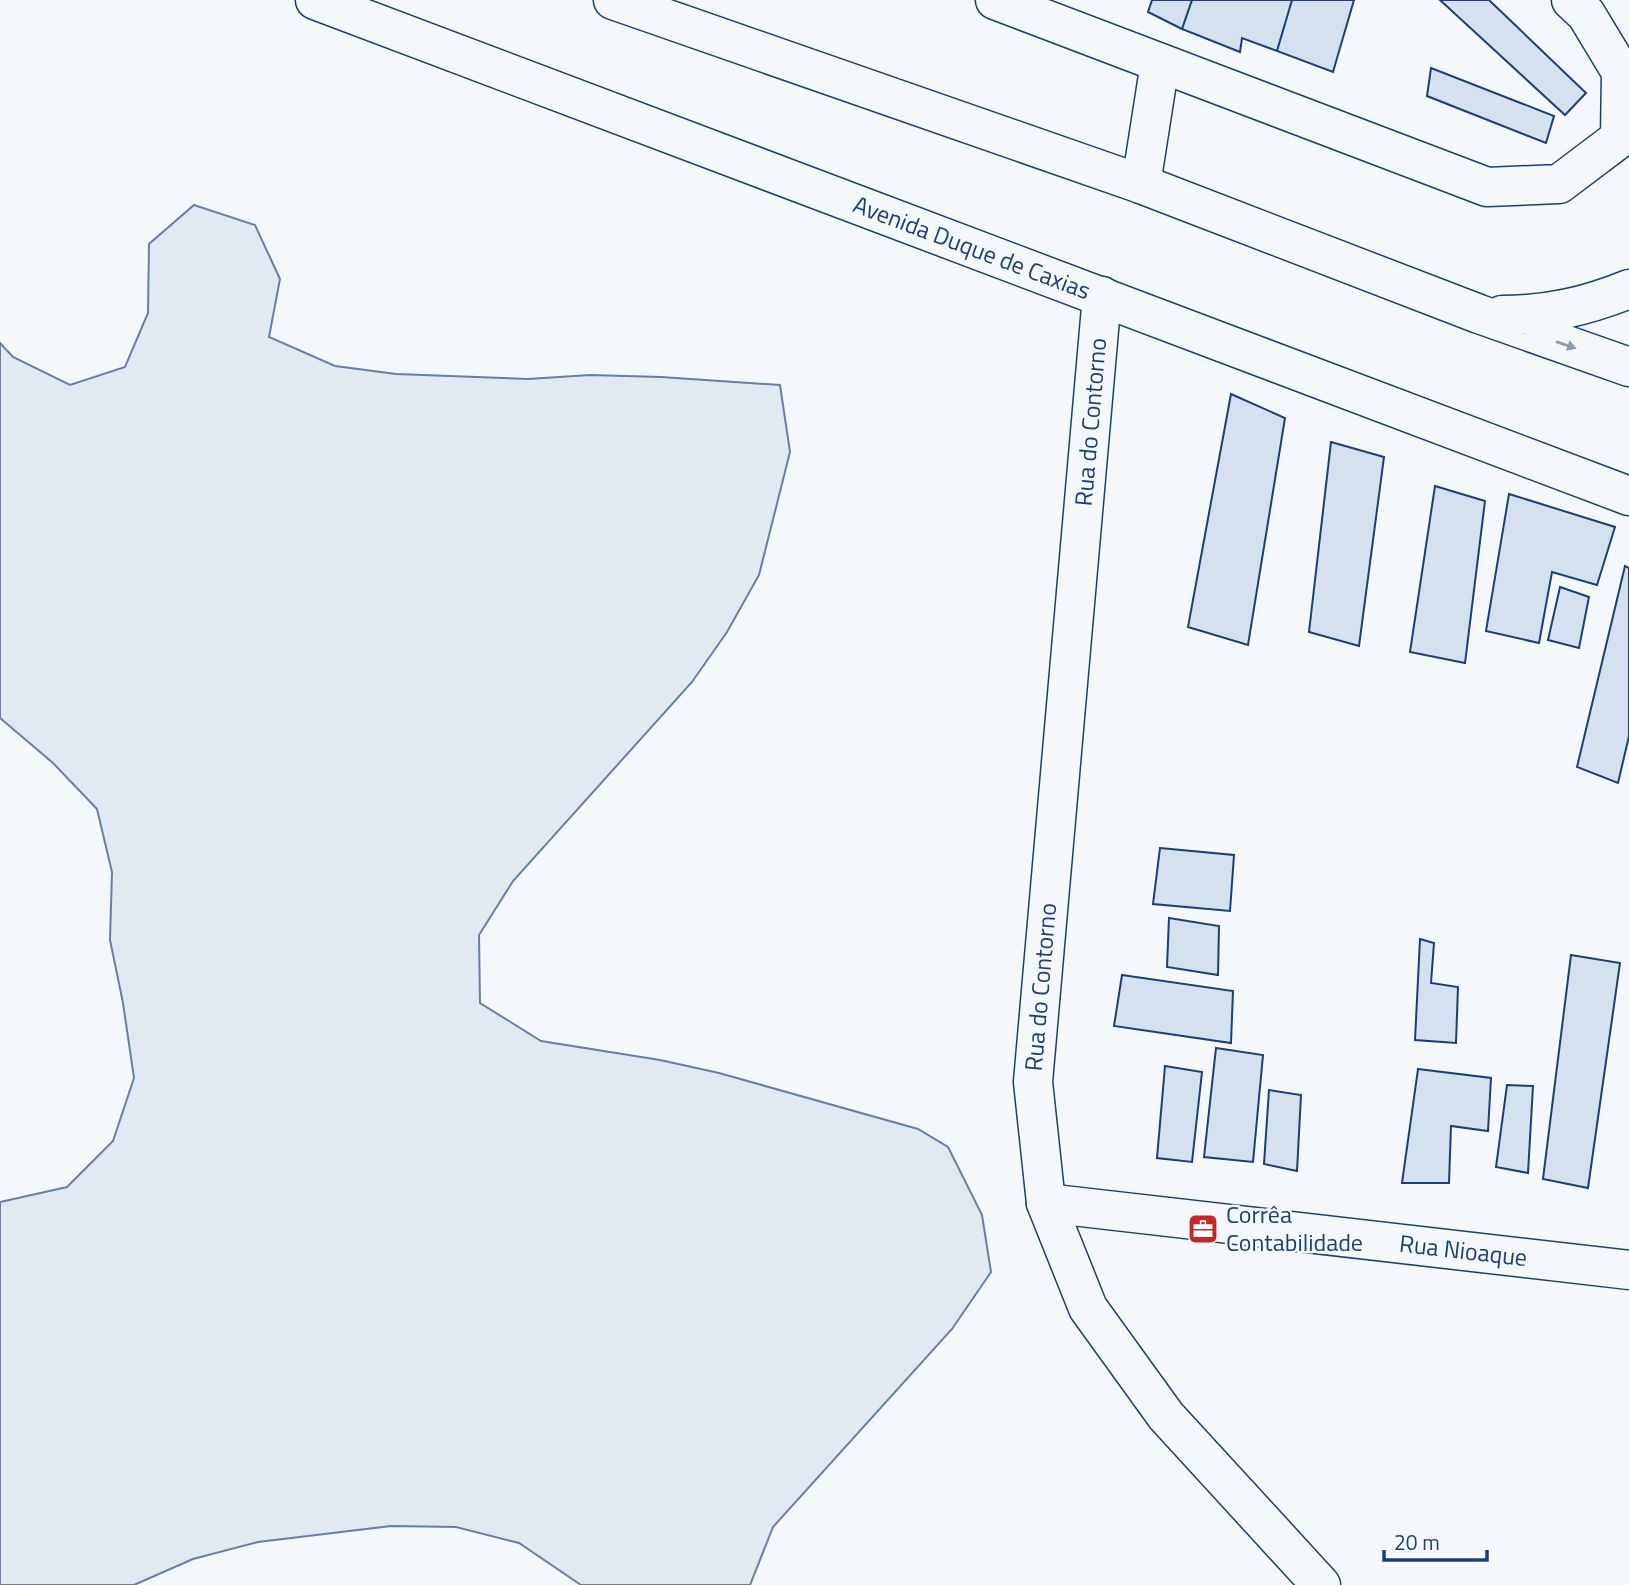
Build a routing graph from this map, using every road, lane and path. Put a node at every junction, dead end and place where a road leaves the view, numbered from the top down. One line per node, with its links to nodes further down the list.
1 (315, 0): 8 (street, Avenida Duque de Caxias)
2 (613, 0): 6 (street)
3 (995, 0): 5 (street)
4 (1571, 0): 5 (street)
5 (1160, 63): 6 (street)
6 (1141, 184): 9 (street)
7 (1629, 289): 9 (street)
8 (1102, 296): 11 (street, Avenida Duque de Caxias); 12 (street, Rua do Contorno)
9 (1479, 314): 10 (street, one-way to 10)
10 (1629, 367)
11 (1629, 496)
12 (1046, 1203): 13 (street, Rua Nioaque); 14 (street, Rua do Contorno)
13 (1629, 1270)
14 (1321, 1585)

